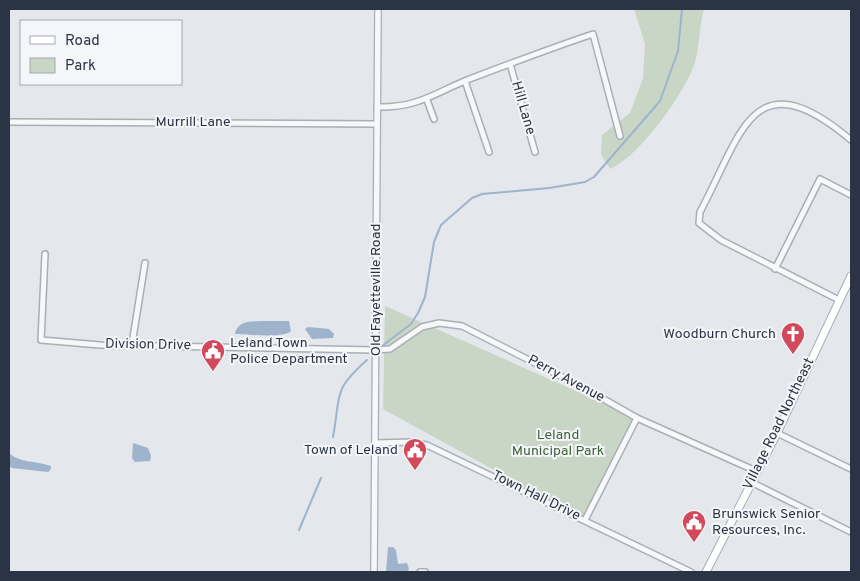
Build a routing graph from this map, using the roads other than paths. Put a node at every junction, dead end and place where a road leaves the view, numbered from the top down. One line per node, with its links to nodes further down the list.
1 (378, 9): 5 (street, Old Fayetteville Road)
2 (510, 64): 3 (street); 9 (street); 12 (street, Hill Lane)
3 (465, 81): 4 (street); 11 (street)
4 (427, 100): 5 (street); 6 (street)
5 (377, 107): 8 (street, Old Fayetteville Road)
6 (434, 119)
7 (9, 122): 8 (street, Murrill Lane)
8 (377, 124): 20 (street, Old Fayetteville Road)
9 (620, 136)
10 (851, 140): 16 (street)
11 (489, 152)
12 (535, 152)
13 (851, 195): 16 (street)
14 (45, 254): 19 (street, Division Drive)
15 (145, 263): 19 (street)
16 (775, 269): 18 (street)
17 (851, 276): 18 (main road, Village Road Northeast)
18 (839, 300): 22 (main road, Village Road Northeast)
19 (132, 344): 20 (street, Division Drive)
20 (375, 350): 21 (street, Perry Avenue); 23 (street, Old Fayetteville Road)
21 (637, 418): 25 (street, Perry Avenue); 27 (street)
22 (777, 433): 24 (street); 25 (main road, Village Road Northeast)
23 (375, 443): 27 (street, Town Hall Drive); 29 (street, Old Fayetteville Road)
24 (851, 469)
25 (756, 471): 26 (main road, Village Road Northeast)
26 (751, 482): 28 (street); 33 (main road, Village Road Northeast)
27 (585, 520): 32 (street, Town Hall Drive)
28 (851, 532)
29 (374, 572)
30 (420, 572): 31 (street)
31 (426, 572)
32 (691, 572)
33 (706, 572)

